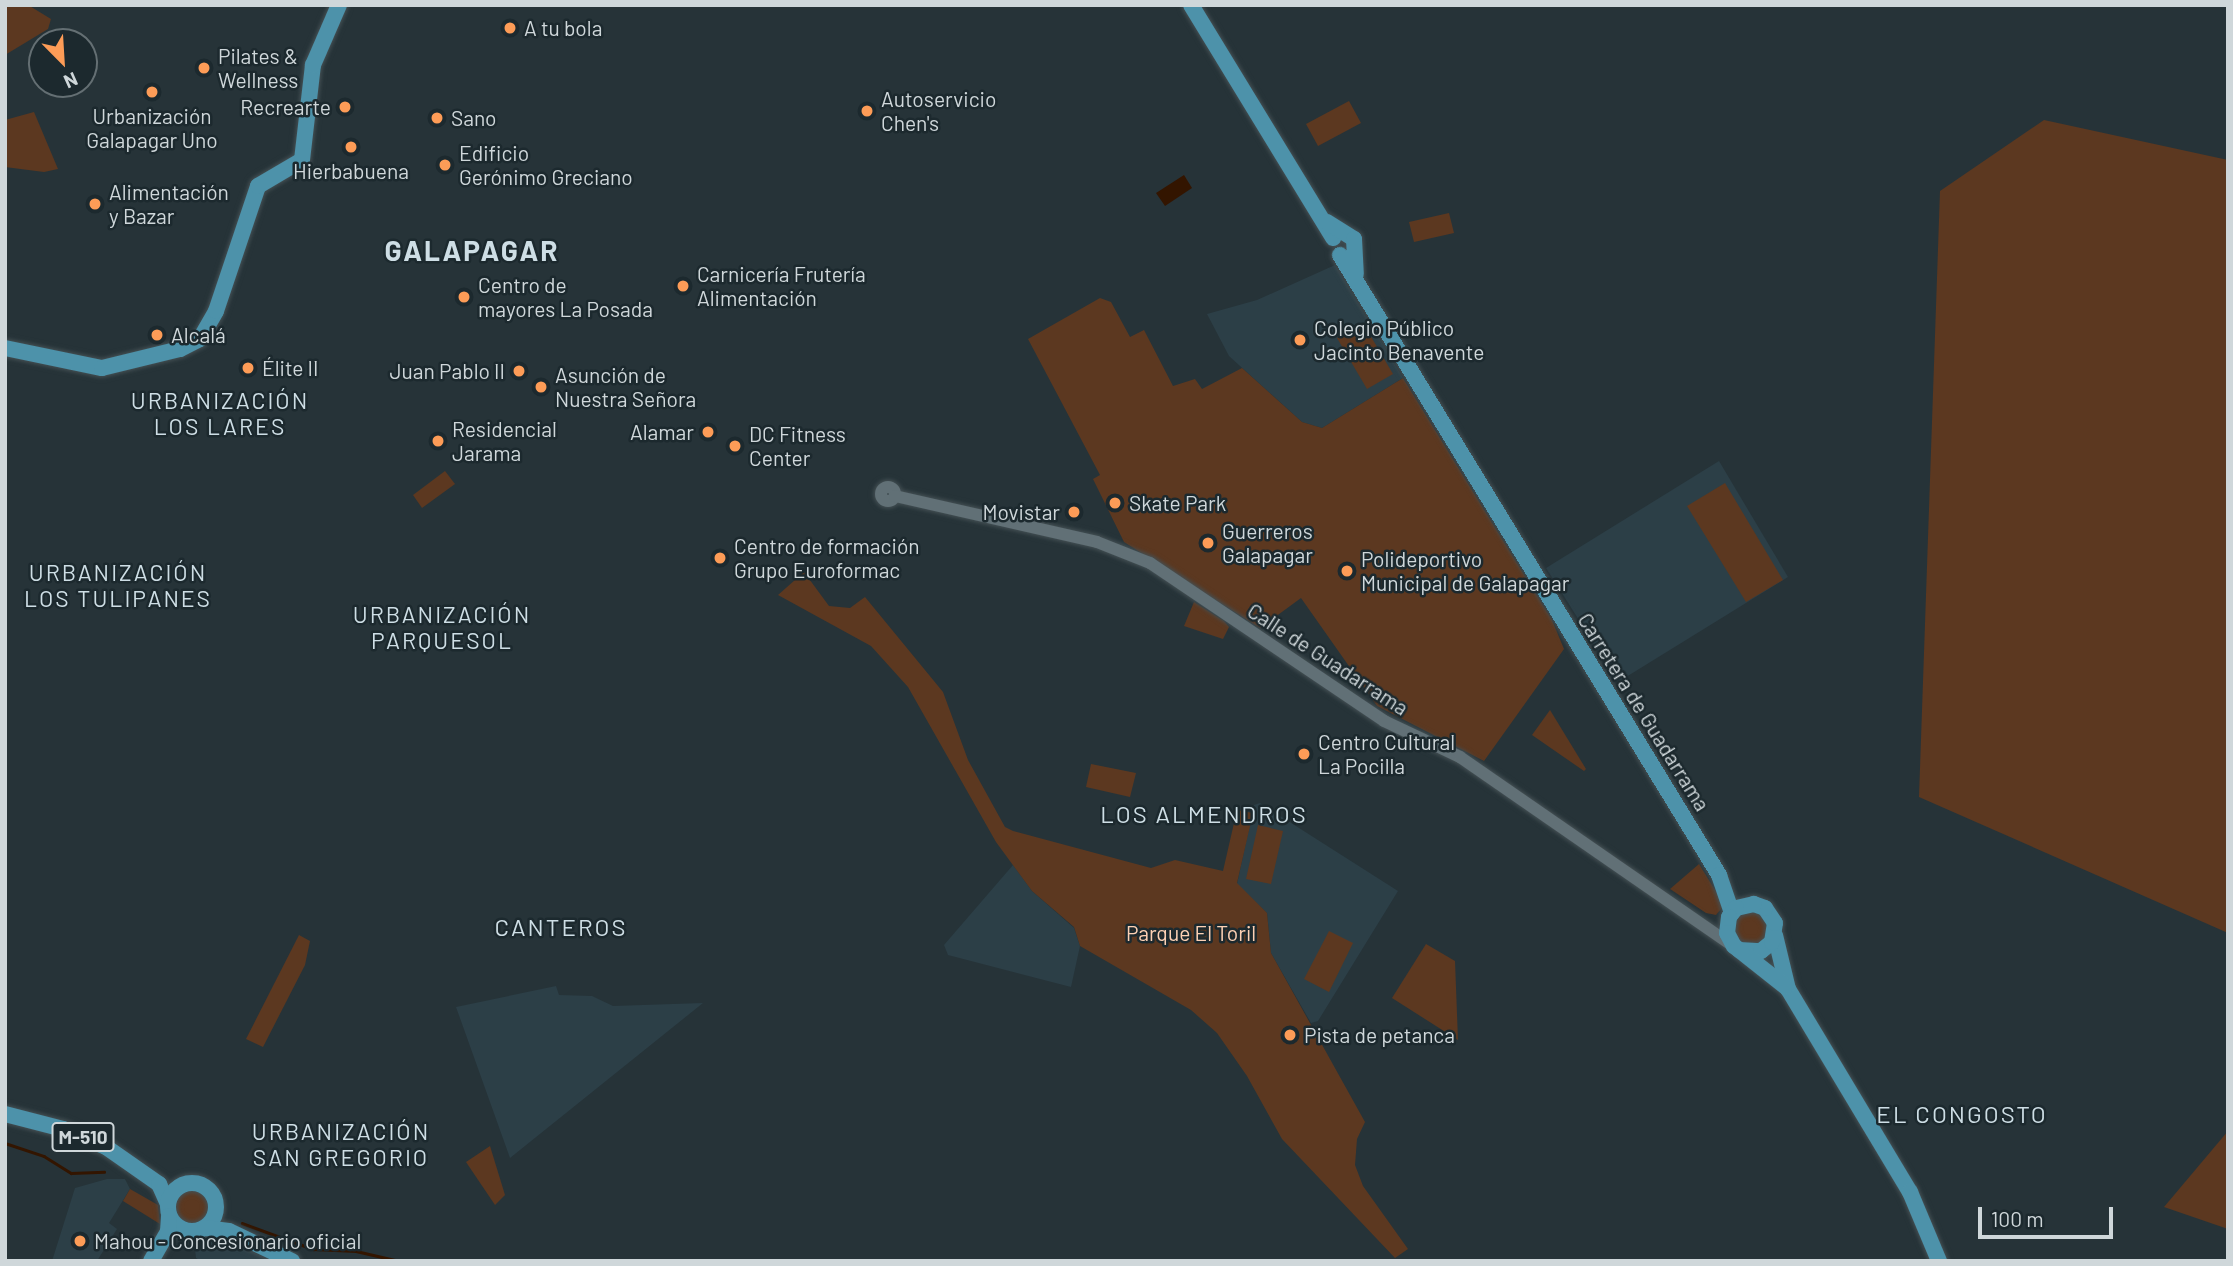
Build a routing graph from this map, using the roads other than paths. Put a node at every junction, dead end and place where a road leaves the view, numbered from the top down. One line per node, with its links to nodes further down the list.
1 (339, 5): 3 (main road)
2 (1191, 5): 5 (main road, Carretera de Guadarrama)
3 (5, 348)
4 (895, 496): 8 (street, Calle de Guadarrama)
5 (1719, 875): 6 (main road, Carretera de Guadarrama); 7 (main road, Carretera de Guadarrama)
6 (1754, 904): 7 (main road); 9 (main road)
7 (1730, 915): 8 (street); 10 (main road)
8 (1707, 929): 10 (street, Calle de Guadarrama)
9 (1775, 935): 10 (main road); 11 (main road)
10 (1736, 948): 11 (main road)
11 (1788, 989): 22 (main road)
12 (5, 1114): 13 (main road, M-510)
13 (153, 1178): 14 (main road, M-510); 16 (main road, M-510)
14 (184, 1184): 15 (main road, M-510); 16 (main road)
15 (217, 1206): 17 (main road); 19 (main road, M-510)
16 (169, 1210): 18 (main road, M-510); 20 (main road)
17 (205, 1228): 18 (main road, M-510); 19 (main road, M-510)
18 (188, 1231): 20 (main road)
19 (243, 1237): 21 (main road, M-510)
20 (154, 1255)
21 (292, 1261)
22 (1939, 1261)

